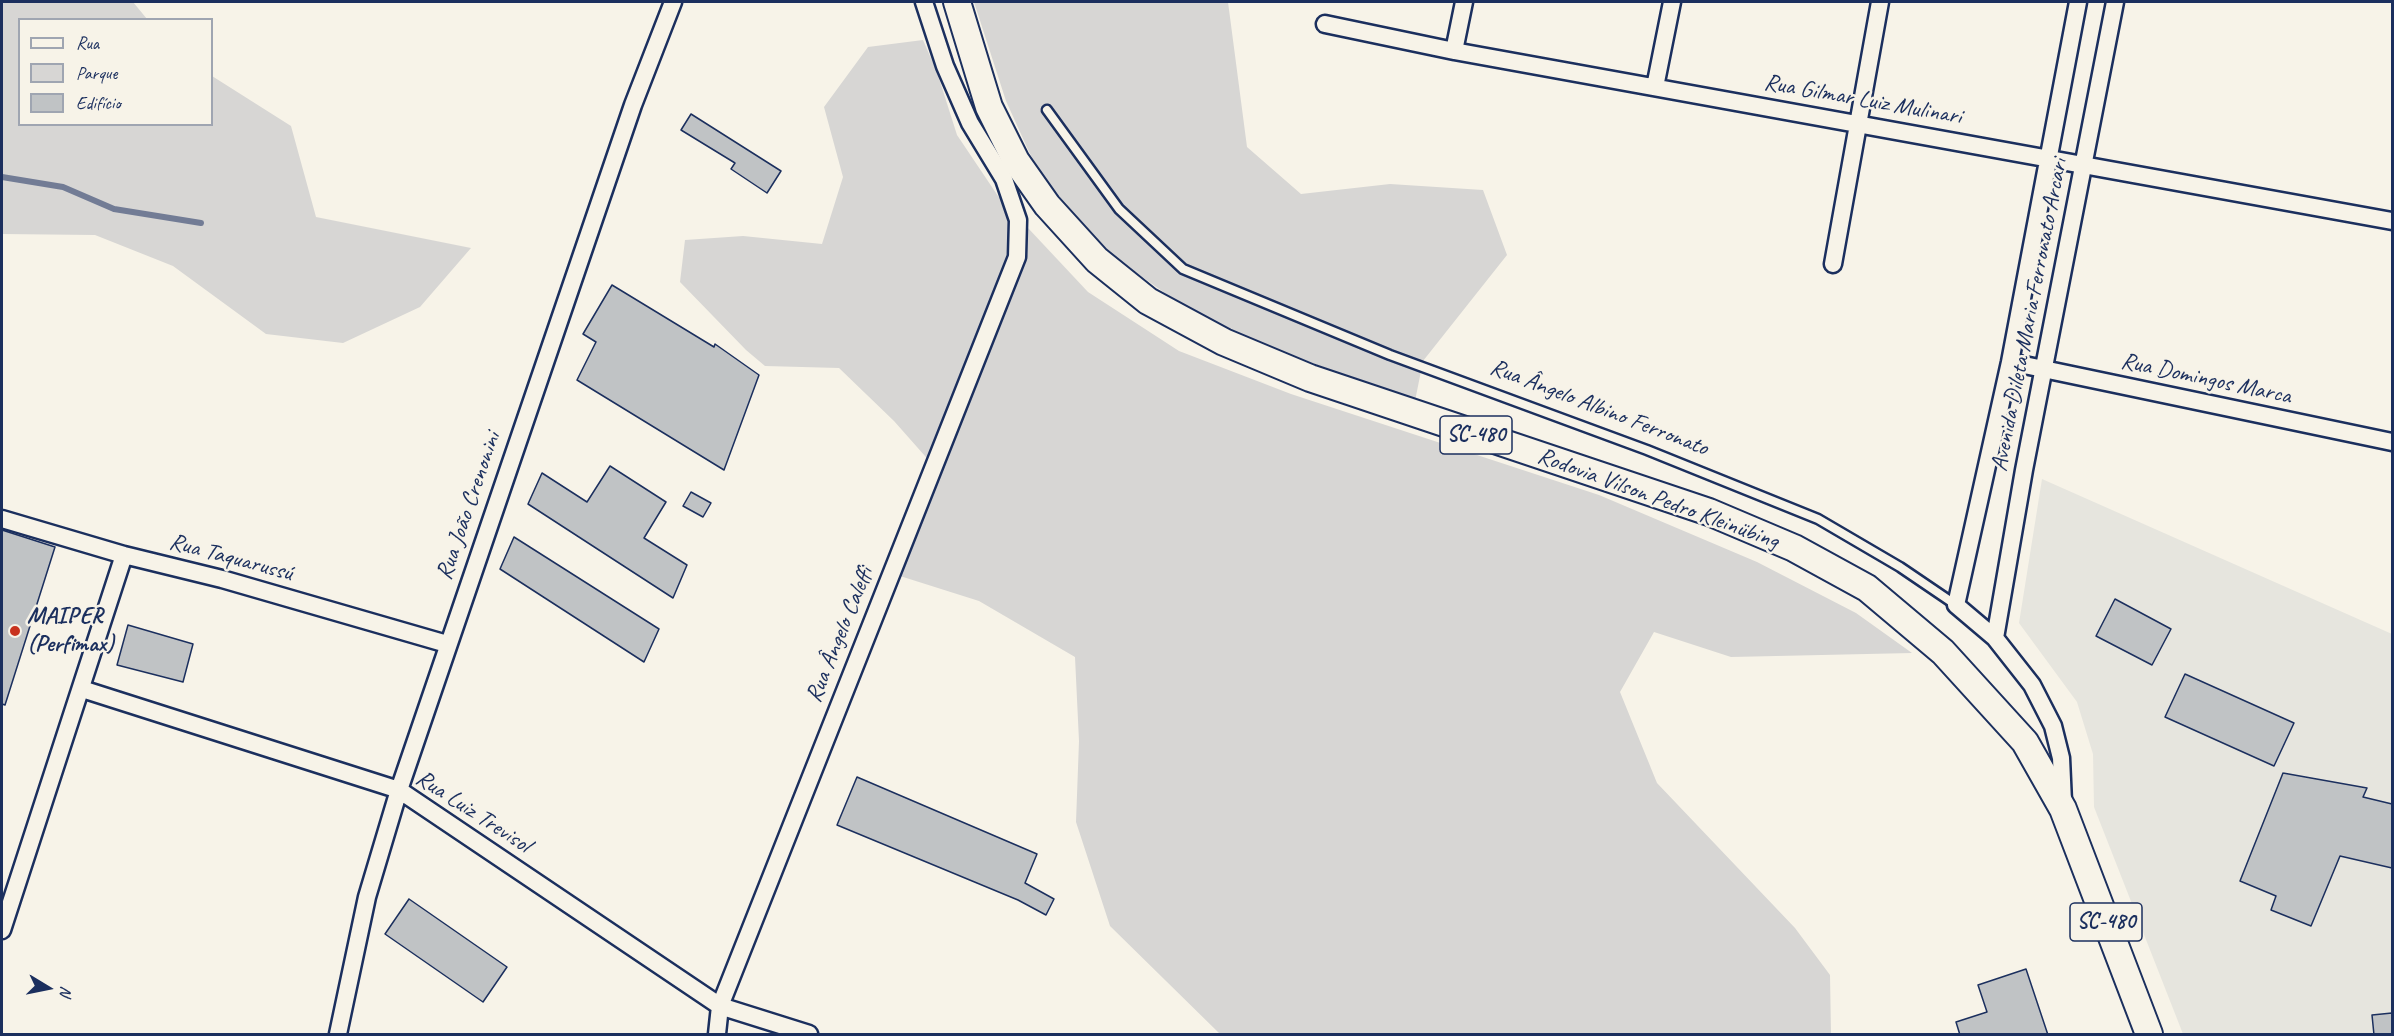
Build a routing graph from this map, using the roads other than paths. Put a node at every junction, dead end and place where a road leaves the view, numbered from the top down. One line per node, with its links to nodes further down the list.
1 (673, 2): 25 (street, Rua João Crenonini)
2 (924, 2): 30 (street, Rua Ângelo Caleffi)
3 (957, 2): 28 (main road, Rodovia Vilson Pedro Kleinübing / SC-480)
4 (1464, 2): 10 (street)
5 (1672, 2): 11 (street)
6 (1880, 2): 13 (street)
7 (2078, 2): 14 (street, Avenida Dileta Maria Ferronato Arcari)
8 (2115, 2): 15 (street, Avenida Dileta Maria Ferronato Arcari)
9 (1325, 24): 10 (street, Rua Gilmar Luiz Mulinari)
10 (1454, 51): 11 (street, Rua Gilmar Luiz Mulinari)
11 (1655, 87): 13 (street, Rua Gilmar Luiz Mulinari)
12 (1047, 110): 23 (lane, Rua Ângelo Albino Ferronato)
13 (1857, 124): 14 (street, Rua Gilmar Luiz Mulinari); 17 (street)
14 (2049, 159): 15 (street, Rua Gilmar Luiz Mulinari); 18 (street, Avenida Dileta Maria Ferronato Arcari)
15 (2084, 164): 16 (street, Rua Gilmar Luiz Mulinari); 19 (street, Avenida Dileta Maria Ferronato Arcari)
16 (2392, 221)
17 (1833, 264)
18 (2010, 362): 19 (street, Rua Domingos Marca); 23 (street, Avenida Dileta Maria Ferronato Arcari)
19 (2046, 370): 20 (street, Rua Domingos Marca); 24 (street, Avenida Dileta Maria Ferronato Arcari)
20 (2392, 442)
21 (2, 519): 22 (street, Rua Taquarussú)
22 (124, 555): 25 (street, Rua Taquarussú); 26 (street)
23 (1956, 605): 24 (street, Rua Ângelo Albino Ferronato)
24 (1995, 638): 28 (street, Rua Ângelo Albino Ferronato)
25 (447, 644): 27 (street, Rua João Crenonini)
26 (82, 689): 27 (street, Rua Luiz Trevisol); 29 (street)
27 (399, 790): 30 (street, Rua Luiz Trevisol); 31 (street, Rua João Crenonini)
28 (2063, 809): 34 (main road, Rodovia Vilson Pedro Kleinübing / SC-480)
29 (2, 930)
30 (720, 1006): 32 (street, Rua Ângelo Caleffi); 33 (street, Rua Luiz Trevisol)
31 (338, 1035)
32 (717, 1035)
33 (809, 1035)
34 (2149, 1035)

